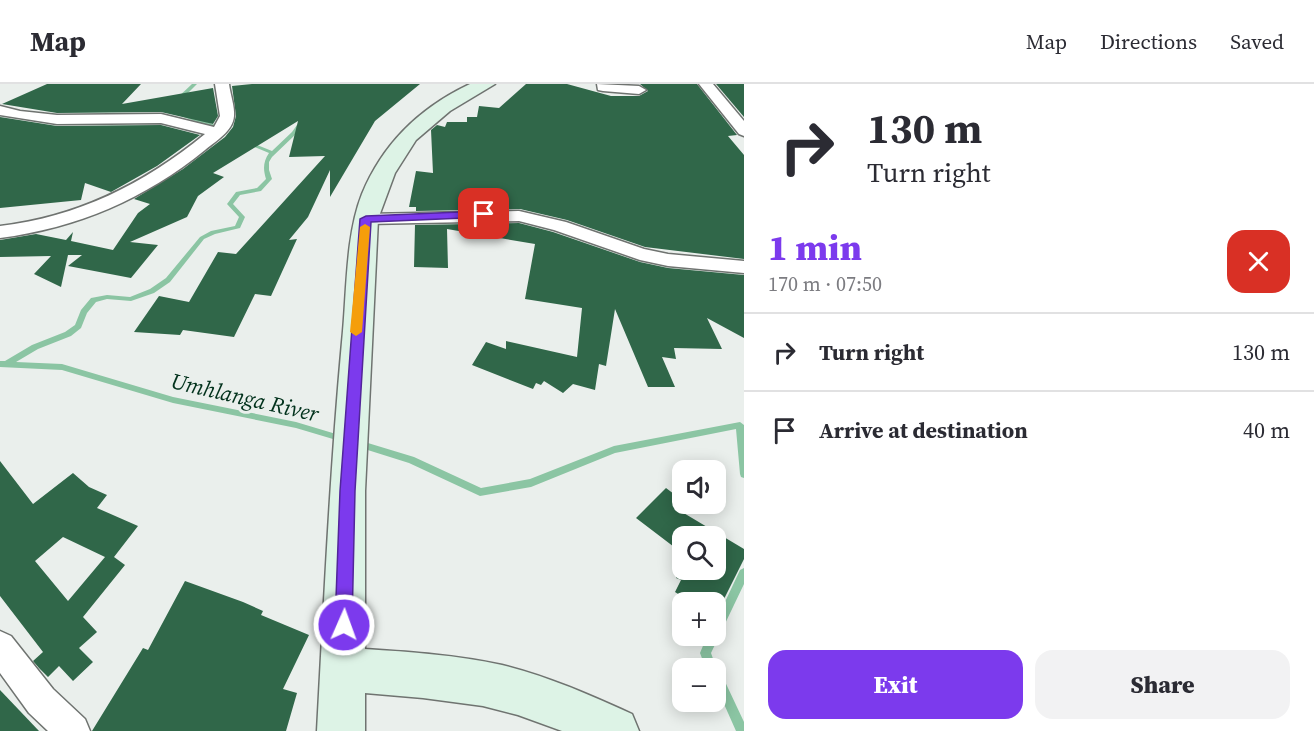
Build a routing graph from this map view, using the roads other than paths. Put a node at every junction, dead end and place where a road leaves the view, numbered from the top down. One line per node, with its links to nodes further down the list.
1 (222, 84): 8 (street)
2 (486, 84): 9 (street)
3 (604, 84): 5 (street)
4 (706, 84): 7 (street)
5 (639, 90)
6 (0, 110): 8 (street)
7 (744, 130)
8 (216, 133): 10 (street)
9 (366, 219): 11 (street); 13 (street)
10 (0, 232)
11 (744, 267)
12 (0, 647): 14 (street)
13 (342, 670): 15 (street); 16 (street)
14 (73, 731)
15 (341, 731)
16 (615, 731)

